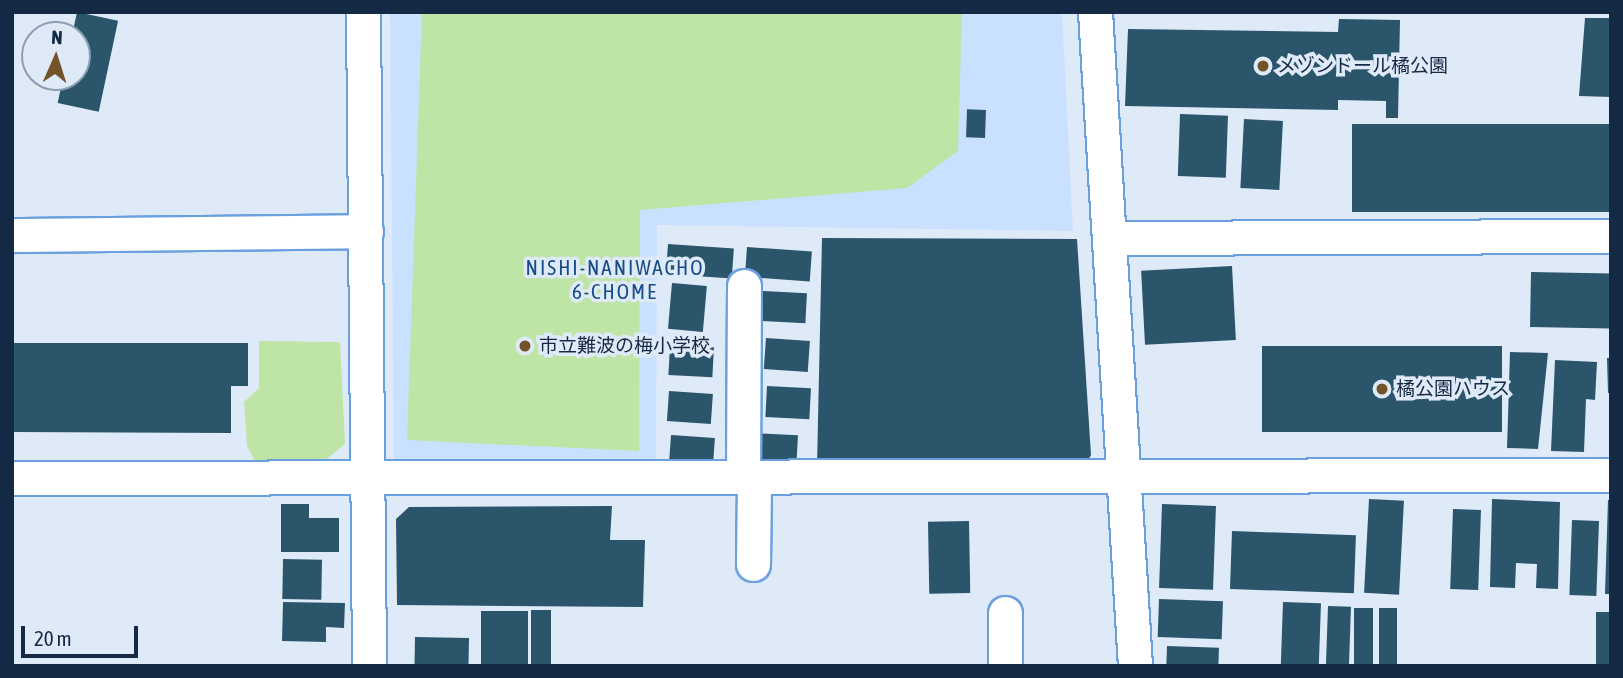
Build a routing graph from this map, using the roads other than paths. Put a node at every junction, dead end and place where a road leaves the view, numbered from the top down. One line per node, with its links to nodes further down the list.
1 (363, 12): 3 (street)
2 (1096, 12): 6 (street)
3 (366, 231): 4 (street); 12 (street)
4 (12, 235)
5 (1611, 236): 6 (street)
6 (1110, 238): 10 (street)
7 (744, 286): 9 (street)
8 (1611, 475): 10 (street)
9 (749, 477): 10 (street); 12 (street); 13 (street)
10 (1125, 477): 17 (street)
11 (12, 478): 12 (street)
12 (369, 478): 15 (street)
13 (754, 564)
14 (1005, 613): 16 (street)
15 (369, 666)
16 (1005, 666)
17 (1135, 666)

